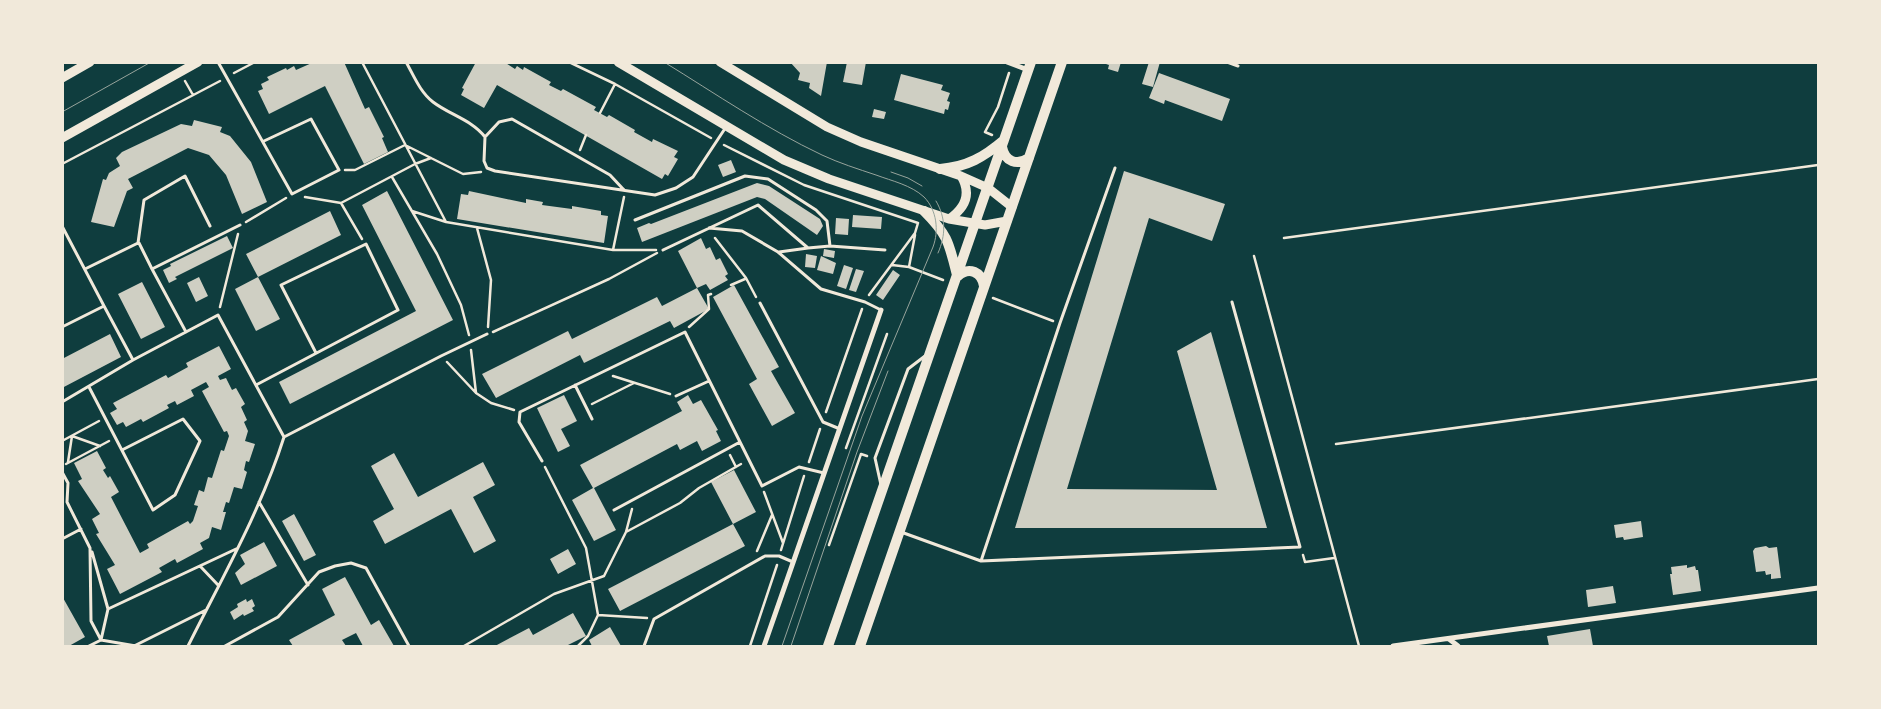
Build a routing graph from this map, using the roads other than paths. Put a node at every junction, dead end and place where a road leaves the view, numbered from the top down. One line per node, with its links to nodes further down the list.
1 (90, 62): 12 (main road)
2 (198, 62): 15 (main road)
3 (218, 62): 16 (lane)
4 (406, 62): 14 (lane)
5 (618, 62): 13 (main road)
6 (720, 62): 20 (main road)
7 (1062, 62): 18 (highway)
8 (1227, 62): 11 (lane)
9 (1010, 63): 10 (street)
10 (1030, 66): 17 (highway)
11 (1238, 66)
12 (62, 78)
13 (726, 127): 23 (lane); 25 (main road)
14 (485, 137): 23 (lane); 23 (lane)
15 (62, 138)
16 (264, 141): 16 (lane)
17 (1003, 143): 18 (highway); 20 (highway); 22 (highway)
18 (1029, 158): 24 (highway)
19 (1115, 168): 76 (lane)
20 (940, 169): 21 (main road)
21 (961, 176): 22 (main road); 26 (main road)
22 (988, 188): 24 (main road); 29 (highway)
23 (625, 191)
24 (1012, 207): 28 (highway)
25 (924, 211): 26 (main road); 42 (highway)
26 (949, 219): 29 (main road)
27 (634, 220): 35 (lane)
28 (1007, 221): 29 (main road); 43 (highway)
29 (975, 224): 42 (highway)
30 (240, 225): 41 (lane)
31 (62, 226): 40 (lane)
32 (210, 226): 34 (lane)
33 (708, 228): 36 (lane); 37 (lane); 39 (lane)
34 (138, 243): 40 (lane); 41 (lane)
35 (830, 246): 36 (lane); 38 (lane)
36 (808, 248): 39 (lane)
37 (663, 250)
38 (885, 250)
39 (778, 252): 47 (lane)
40 (85, 269): 46 (lane)
41 (152, 269): 49 (lane)
42 (958, 276): 43 (highway); 51 (highway)
43 (984, 286): 72 (highway)
44 (1232, 302): 76 (lane)
45 (760, 303): 61 (lane)
46 (104, 306): 48 (lane); 53 (lane)
47 (881, 310): 61 (street)
48 (62, 327)
49 (186, 332): 53 (lane); 55 (lane)
50 (487, 334): 62 (lane)
51 (931, 351): 68 (highway); 68 (lane)
52 (316, 353): 52 (lane); 55 (lane)
53 (133, 360): 57 (lane)
54 (709, 381): 56 (lane); 58 (lane); 63 (lane)
55 (256, 385): 62 (lane)
56 (575, 385): 60 (lane); 65 (lane)
57 (89, 387): 59 (lane); 64 (lane)
58 (676, 396)
59 (62, 402)
60 (592, 419)
61 (840, 429): 67 (street)
62 (284, 437): 69 (lane)
63 (740, 442): 67 (lane); 70 (lane)
64 (122, 450): 64 (lane)
65 (542, 462)
66 (62, 472): 71 (lane)
67 (824, 473): 77 (street)
68 (883, 492): 93 (highway)
69 (260, 502): 75 (lane); 80 (lane)
70 (614, 510)
71 (81, 529): 73 (lane); 74 (lane)
72 (900, 532): 76 (lane); 94 (highway)
73 (62, 540)
74 (90, 548): 82 (lane); 85 (lane)
75 (236, 549): 78 (lane); 79 (lane)
76 (981, 561)
77 (794, 562): 91 (lane); 92 (street)
78 (200, 566): 79 (lane); 82 (lane)
79 (218, 585): 83 (lane)
80 (308, 585): 89 (lane); 90 (lane)
81 (1818, 588): 84 (street)
82 (108, 609): 85 (lane)
83 (206, 610): 87 (lane); 88 (lane)
84 (1449, 639): 95 (street); 96 (street)
85 (101, 640): 86 (lane); 87 (lane)
86 (88, 646)
87 (135, 646)
88 (188, 646)
89 (225, 646)
90 (409, 646)
91 (644, 646)
92 (764, 646)
93 (828, 646)
94 (860, 646)
95 (1393, 646)
96 (1458, 646)

